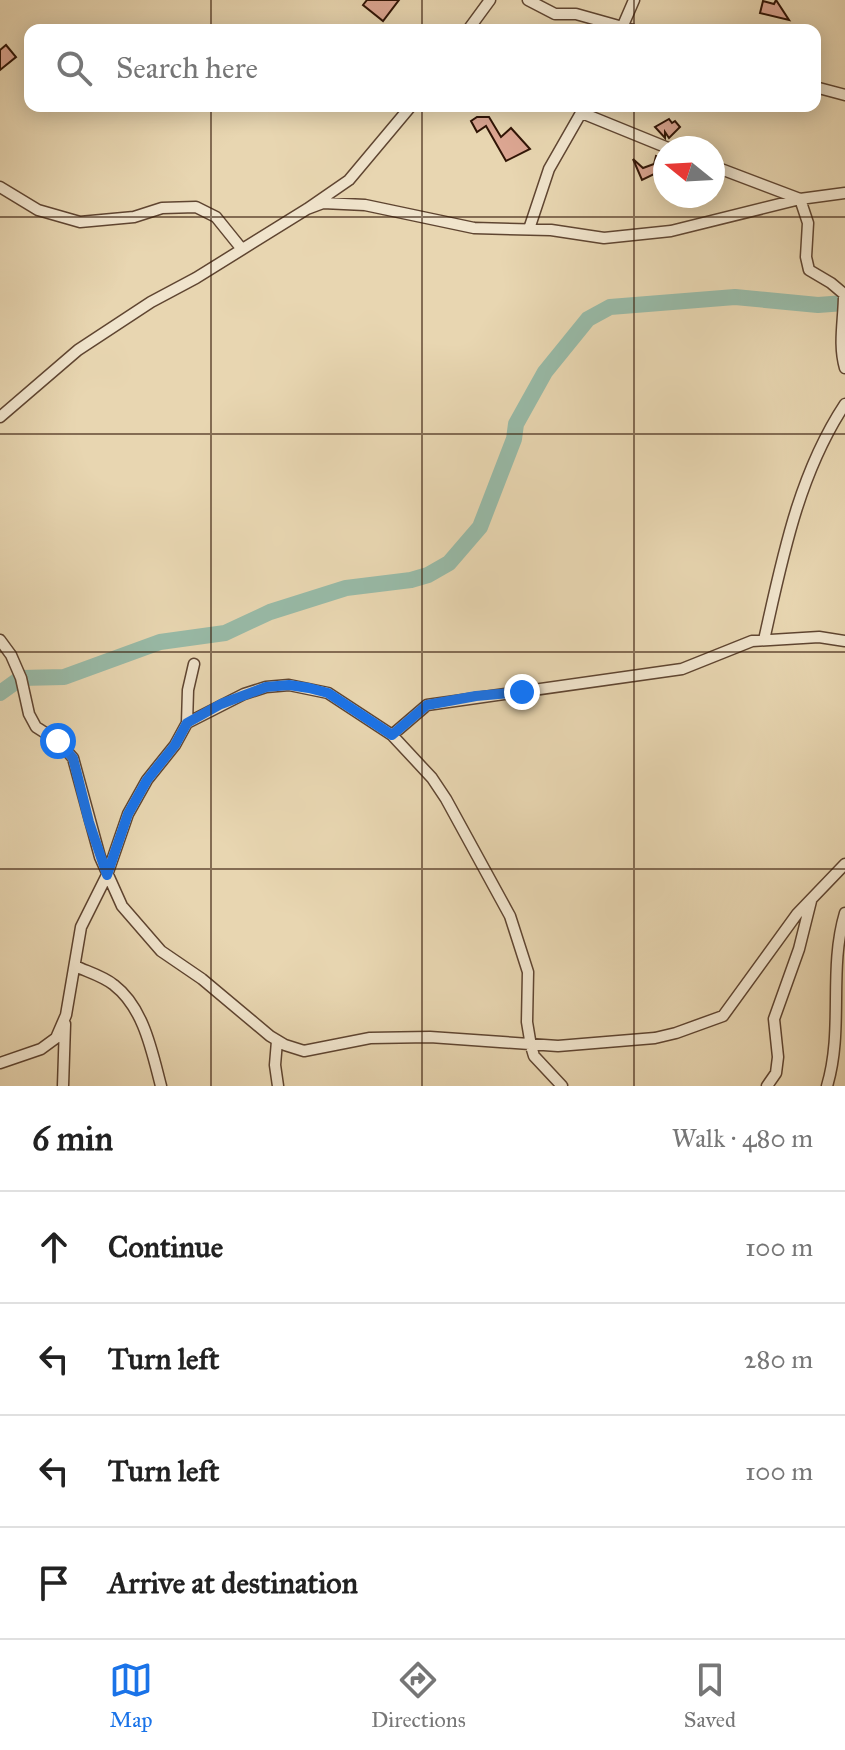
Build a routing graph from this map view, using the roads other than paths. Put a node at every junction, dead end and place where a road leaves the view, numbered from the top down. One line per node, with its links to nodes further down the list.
1 (490, 0): 4 (street)
2 (528, 0): 5 (street)
3 (634, 0): 6 (street)
4 (472, 24)
5 (609, 24)
6 (627, 24)
7 (821, 89): 8 (street)
8 (845, 95)
9 (406, 112): 17 (street)
10 (582, 112): 18 (street)
11 (590, 112): 12 (street)
12 (653, 141)
13 (725, 171): 16 (street)
14 (0, 187): 19 (street)
15 (845, 193): 16 (street)
16 (800, 199): 18 (street); 20 (street)
17 (307, 209): 18 (street); 19 (street)
18 (529, 229)
19 (241, 248): 22 (street)
20 (845, 368)
21 (845, 404): 24 (street)
22 (0, 417)
23 (0, 640): 30 (street)
24 (764, 640): 25 (street); 28 (street)
25 (845, 641)
26 (194, 664): 27 (street)
27 (187, 723): 28 (street); 30 (street)
28 (392, 735): 36 (street)
29 (845, 864): 31 (street)
30 (107, 875): 33 (street); 35 (street)
31 (812, 899): 36 (street); 42 (street)
32 (845, 913): 43 (street)
33 (75, 966): 34 (street); 39 (street)
34 (66, 1015): 37 (street); 38 (street)
35 (277, 1041): 36 (street); 40 (street)
36 (531, 1046): 41 (street)
37 (0, 1063)
38 (63, 1086)
39 (161, 1086)
40 (278, 1086)
41 (562, 1086)
42 (767, 1086)
43 (827, 1086)

